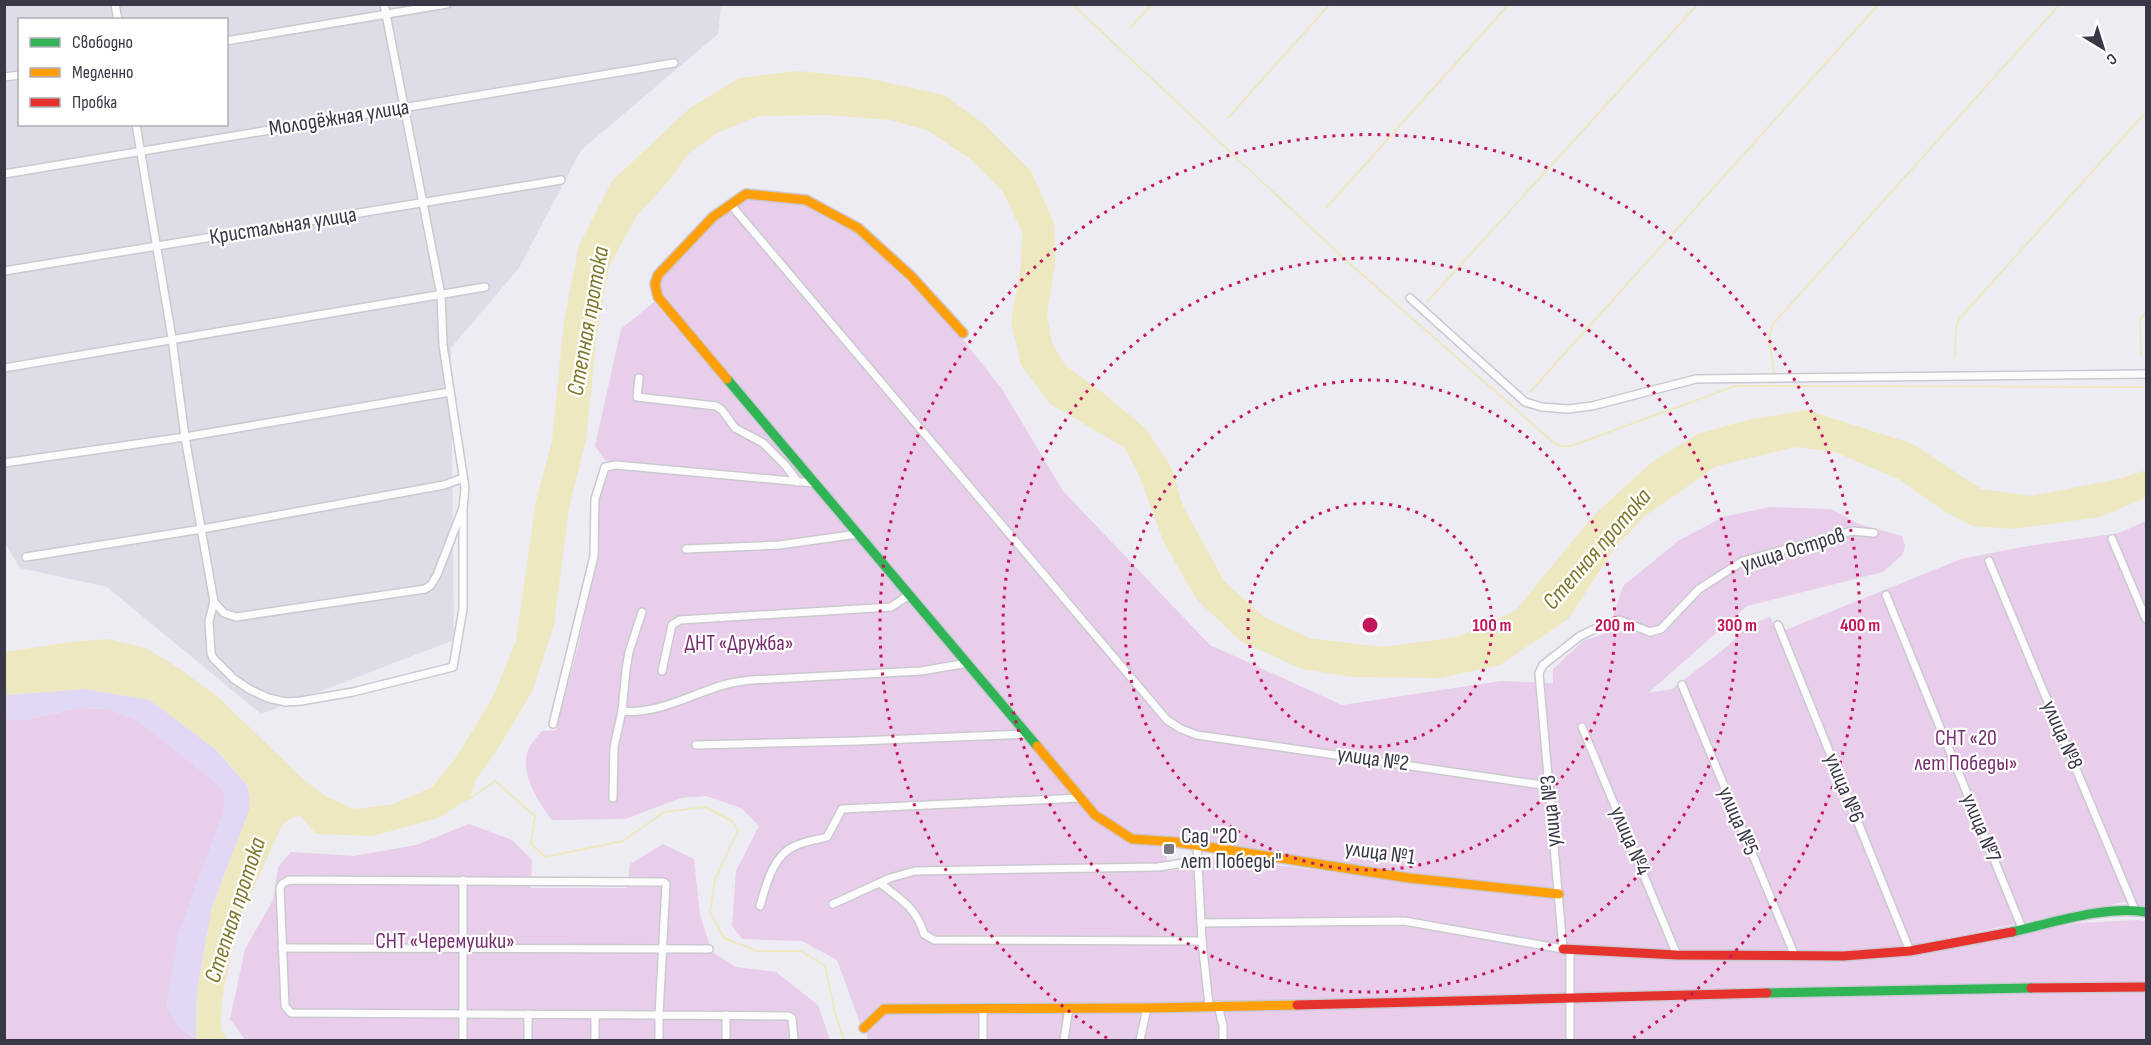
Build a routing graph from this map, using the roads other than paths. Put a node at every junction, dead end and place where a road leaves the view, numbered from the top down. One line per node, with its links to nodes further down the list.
1 (384, 4): 3 (street)
2 (447, 4): 3 (street)
3 (386, 15): 4 (street); 6 (street)
4 (228, 41)
5 (674, 63): 6 (street, Молодёжная улица)
6 (404, 108): 8 (street, Молодёжная улица); 11 (street)
7 (136, 126): 8 (street)
8 (141, 151): 9 (street, Молодёжная улица); 13 (street)
9 (4, 174)
10 (561, 180): 11 (street, Кристальная улица)
11 (422, 203): 13 (street, Кристальная улица); 16 (street)
12 (731, 205): 18 (street, улица №1); 28 (street, улица №1); 52 (street, улица №2)
13 (155, 247): 14 (street, Кристальная улица); 19 (street)
14 (4, 271)
15 (485, 287): 16 (street)
16 (441, 295): 19 (street); 23 (street)
17 (1410, 298): 21 (street)
18 (963, 333)
19 (172, 338): 20 (street); 24 (street)
20 (4, 368)
21 (2146, 374)
22 (639, 378): 27 (street)
23 (450, 392): 24 (street); 26 (street)
24 (185, 437): 25 (street); 30 (street)
25 (4, 463)
26 (463, 478): 29 (street); 30 (street)
27 (798, 482): 28 (street); 48 (street)
28 (814, 483): 32 (street, улица №1)
29 (463, 508): 39 (street); 39 (street)
30 (202, 529): 35 (street); 39 (street)
31 (1874, 533): 45 (street, улица Остров)
32 (858, 534): 34 (street); 37 (street, улица №1)
33 (2112, 539): 41 (street)
34 (686, 549)
35 (26, 557)
36 (1989, 561): 62 (street, улица №8)
37 (909, 595): 43 (street, улица №1); 44 (street)
38 (1886, 595): 65 (street, улица №7)
39 (214, 602)
40 (642, 612): 47 (street)
41 (2146, 619)
42 (1778, 625): 72 (street, улица №6)
43 (968, 663): 47 (street); 50 (street, улица №1)
44 (662, 671)
45 (1539, 673): 52 (street, улица №3)
46 (1682, 685): 74 (street, улица №5)
47 (622, 711): 53 (street)
48 (553, 724)
49 (1582, 727): 73 (street, улица №4)
50 (1027, 734): 51 (street); 54 (street, улица №1)
51 (696, 745)
52 (1549, 786): 59 (street, улица №3)
53 (613, 798)
54 (1080, 798): 55 (street, улица №1); 61 (street)
55 (1197, 846): 56 (street); 59 (street, улица №1)
56 (1196, 861): 58 (street); 64 (street)
57 (463, 880): 67 (street); 68 (street); 69 (street)
58 (880, 883): 60 (street); 66 (street)
59 (1559, 894): 71 (street, улица №3)
60 (833, 904)
61 (760, 906)
62 (2135, 910): 63 (street); 65 (street)
63 (2146, 912)
64 (1202, 923): 66 (street); 71 (street)
65 (2022, 928): 72 (street)
66 (1202, 941): 77 (street)
67 (282, 948): 68 (street); 81 (street)
68 (462, 948): 69 (street); 81 (street)
69 (663, 949): 70 (street); 84 (street)
70 (709, 949)
71 (1566, 950): 73 (street); 76 (street, улица №3)
72 (1910, 951): 74 (street)
73 (1677, 955): 74 (street)
74 (1795, 956)
75 (2146, 987): 76 (street)
76 (1569, 999): 77 (street); 97 (street, улица №3)
77 (1214, 1005): 80 (street); 96 (street)
78 (983, 1008): 79 (street); 86 (street); 93 (street)
79 (1069, 1008): 80 (street); 94 (street)
80 (1147, 1008): 95 (street)
81 (463, 1014): 82 (street); 87 (street)
82 (528, 1014): 83 (street); 88 (street)
83 (595, 1015): 84 (street); 89 (street)
84 (659, 1015): 85 (street); 90 (street)
85 (726, 1016): 91 (street); 92 (street)
86 (864, 1028)
87 (463, 1041)
88 (528, 1041)
89 (594, 1041)
90 (659, 1041)
91 (726, 1041)
92 (794, 1041)
93 (983, 1041)
94 (1064, 1041)
95 (1140, 1041)
96 (1222, 1041)
97 (1570, 1041)

